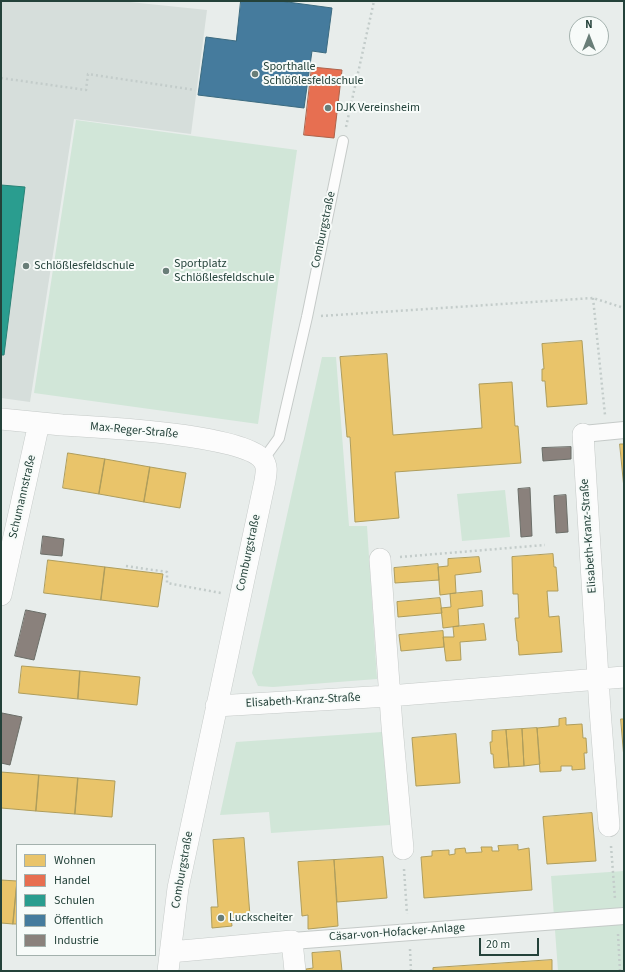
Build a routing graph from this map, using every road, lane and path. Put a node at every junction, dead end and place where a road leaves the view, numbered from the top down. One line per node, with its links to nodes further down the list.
1 (374, 1): 4 (path)
2 (1, 78): 3 (path)
3 (195, 90)
4 (343, 141): 7 (lane, Comburgstraße)
5 (593, 298): 6 (path); 7 (path); 8 (path)
6 (624, 308)
7 (307, 317): 13 (lane, Comburgstraße)
8 (605, 415)
9 (1, 419): 10 (street, Max-Reger-Straße)
10 (39, 423): 13 (street, Max-Reger-Straße); 17 (street, Schumannstraße)
11 (624, 430): 12 (street, Elisabeth-Kranz-Straße)
12 (583, 434): 20 (street, Elisabeth-Kranz-Straße)
13 (262, 460): 18 (street, Comburgstraße)
14 (545, 545): 15 (path)
15 (380, 559): 21 (street)
16 (126, 566): 18 (path)
17 (1, 595)
18 (240, 597): 22 (street, Comburgstraße)
19 (624, 677): 20 (street, Elisabeth-Kranz-Straße)
20 (598, 679): 21 (street, Elisabeth-Kranz-Straße); 23 (street, Elisabeth-Kranz-Straße)
21 (389, 696): 22 (street, Elisabeth-Kranz-Straße); 24 (street)
22 (216, 706): 28 (street, Comburgstraße)
23 (609, 826): 25 (path)
24 (403, 849): 26 (path)
25 (620, 916): 26 (street, Cäsar-von-Hofacker-Anlage); 30 (path)
26 (409, 933): 27 (street, Cäsar-von-Hofacker-Anlage)
27 (292, 941): 28 (street, Cäsar-von-Hofacker-Anlage); 29 (street)
28 (169, 961)
29 (295, 971)
30 (620, 971)

